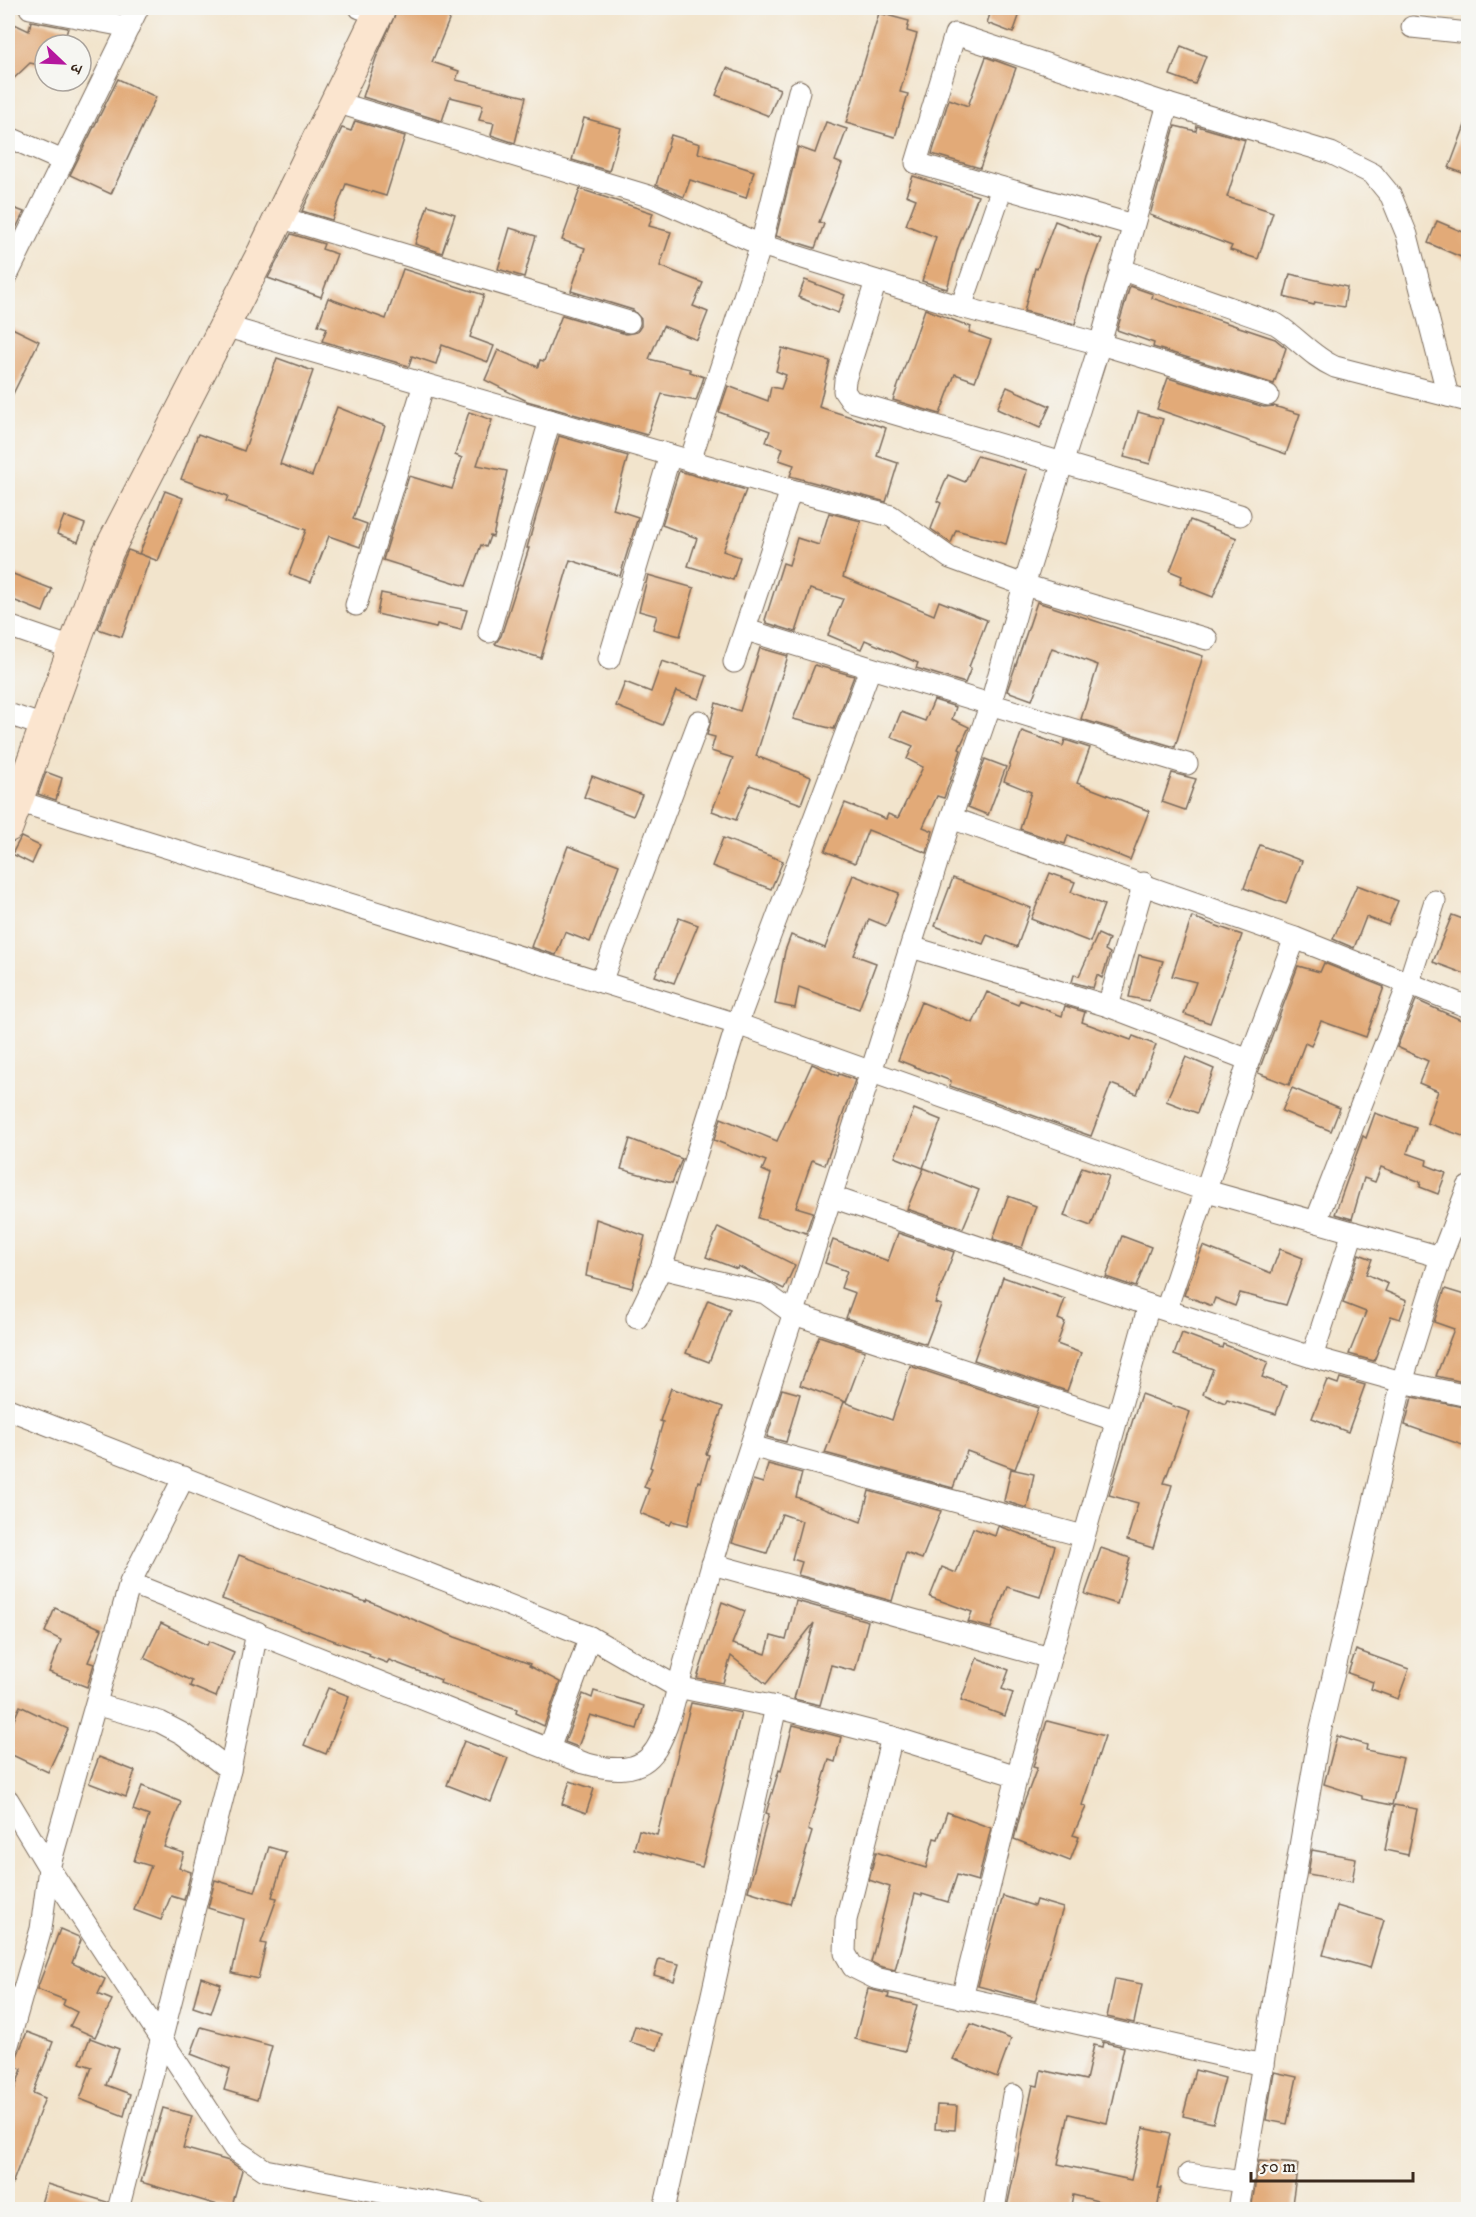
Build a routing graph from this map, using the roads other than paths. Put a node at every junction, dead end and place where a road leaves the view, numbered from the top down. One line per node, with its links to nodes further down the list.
1 (30, 8): 4 (street)
2 (138, 8): 4 (street)
3 (373, 9): 8 (street)
4 (129, 27): 11 (street)
5 (1412, 27): 6 (street)
6 (1468, 33)
7 (799, 91): 15 (street)
8 (335, 102): 13 (street); 15 (street)
9 (1168, 104): 12 (street); 14 (street); 25 (street)
10 (8, 137): 11 (street)
11 (63, 161): 16 (street)
12 (1002, 188): 14 (street); 19 (street)
13 (279, 217): 20 (street); 21 (street)
14 (1133, 225): 17 (street)
15 (761, 245): 18 (street); 28 (street)
16 (9, 268)
17 (1120, 269): 22 (street); 25 (street)
18 (876, 281): 19 (street); 29 (street)
19 (961, 307): 22 (street)
20 (629, 321)
21 (224, 326): 23 (street); 38 (street)
22 (1100, 345): 24 (street); 29 (street)
23 (423, 384): 27 (street); 33 (street)
24 (1268, 395)
25 (1448, 396): 26 (street)
26 (1468, 401)
27 (550, 420): 28 (street); 36 (street)
28 (680, 458): 30 (street); 39 (street)
29 (1062, 463): 31 (street); 32 (street)
30 (791, 490): 32 (street); 35 (street)
31 (1240, 515)
32 (1024, 585): 37 (street); 42 (street)
33 (356, 605)
34 (8, 626): 38 (street)
35 (746, 630): 40 (street); 41 (street)
36 (489, 632)
37 (1207, 639)
38 (72, 648): 45 (street)
39 (609, 659)
40 (734, 662)
41 (870, 669): 42 (street); 57 (street)
42 (990, 706): 46 (street); 48 (street)
43 (8, 714): 45 (street)
44 (699, 721): 53 (street)
45 (44, 726): 47 (street)
46 (1187, 764)
47 (12, 814): 53 (street)
48 (951, 818): 49 (street); 52 (street)
49 (1144, 884): 51 (street); 55 (street)
50 (1435, 901): 54 (street)
51 (1295, 938): 54 (street); 58 (street)
52 (911, 947): 55 (street); 59 (street)
53 (601, 982): 57 (street)
54 (1408, 985): 56 (street); 63 (street)
55 (1108, 1006): 58 (street)
56 (1468, 1007)
57 (737, 1024): 59 (street); 66 (street)
58 (1250, 1060): 61 (street)
59 (871, 1072): 61 (street); 62 (street)
60 (1468, 1187): 65 (street)
61 (1207, 1191): 63 (street); 67 (street)
62 (832, 1197): 67 (street); 68 (street)
63 (1316, 1221): 64 (street)
64 (1353, 1232): 65 (street); 70 (street)
65 (1441, 1257): 71 (street)
66 (662, 1268): 68 (street); 69 (street)
67 (1157, 1307): 70 (street); 74 (street)
68 (794, 1314): 74 (street); 75 (street)
69 (637, 1318)
70 (1312, 1357): 71 (street)
71 (1402, 1382): 72 (street); 95 (street)
72 (1468, 1396)
73 (8, 1409): 76 (street)
74 (1114, 1420): 77 (street)
75 (751, 1446): 77 (street); 78 (street)
76 (184, 1477): 79 (street); 81 (street)
77 (1083, 1536): 82 (street)
78 (712, 1564): 82 (street); 83 (street)
79 (130, 1583): 80 (street); 84 (street)
80 (257, 1632): 87 (street); 88 (street)
81 (591, 1637): 83 (street); 87 (street)
82 (1050, 1658): 89 (street)
83 (677, 1687): 85 (street); 87 (street)
84 (98, 1705): 88 (street); 91 (street)
85 (776, 1707): 86 (street); 101 (street)
86 (892, 1737): 89 (street); 92 (street)
87 (549, 1749)
88 (230, 1770): 93 (street)
89 (1017, 1776): 92 (street)
90 (8, 1800): 91 (street)
91 (49, 1868): 93 (street); 94 (street)
92 (962, 1998): 95 (street)
93 (161, 2038): 99 (street); 100 (street)
94 (8, 2045)
95 (1263, 2065): 98 (street)
96 (1013, 2095): 102 (street)
97 (1189, 2174): 98 (street)
98 (1242, 2182): 103 (street)
99 (118, 2210)
100 (475, 2210)
101 (664, 2210)
102 (994, 2210)
103 (1238, 2210)

